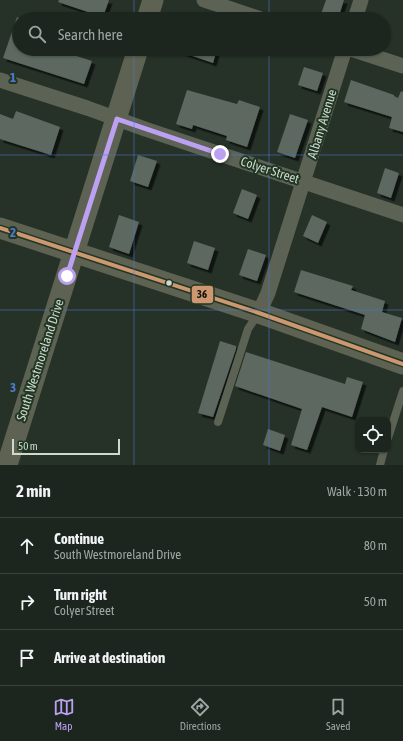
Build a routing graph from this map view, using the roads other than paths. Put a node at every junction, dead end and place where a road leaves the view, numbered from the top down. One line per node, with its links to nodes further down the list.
1 (153, 0): 4 (street)
2 (204, 0): 5 (street)
3 (360, 0): 6 (street)
4 (149, 12)
5 (240, 12)
6 (357, 12)
7 (136, 56): 12 (street, South Westmoreland Drive)
8 (344, 56): 13 (street, Albany Avenue)
9 (372, 56): 10 (street)
10 (403, 66)
11 (0, 80): 12 (street, Colyer Street)
12 (117, 119): 13 (street, Colyer Street); 16 (street, South Westmoreland Drive)
13 (304, 182): 14 (street, Colyer Street); 17 (street, Albany Avenue)
14 (403, 215)
15 (0, 228): 16 (street)
16 (75, 252): 17 (street); 23 (street, South Westmoreland Drive)
17 (259, 313): 18 (street); 20 (lane)
18 (403, 364)
19 (403, 391): 21 (lane)
20 (218, 422)
21 (391, 429)
22 (383, 453): 24 (lane)
23 (7, 465)
24 (380, 465)

